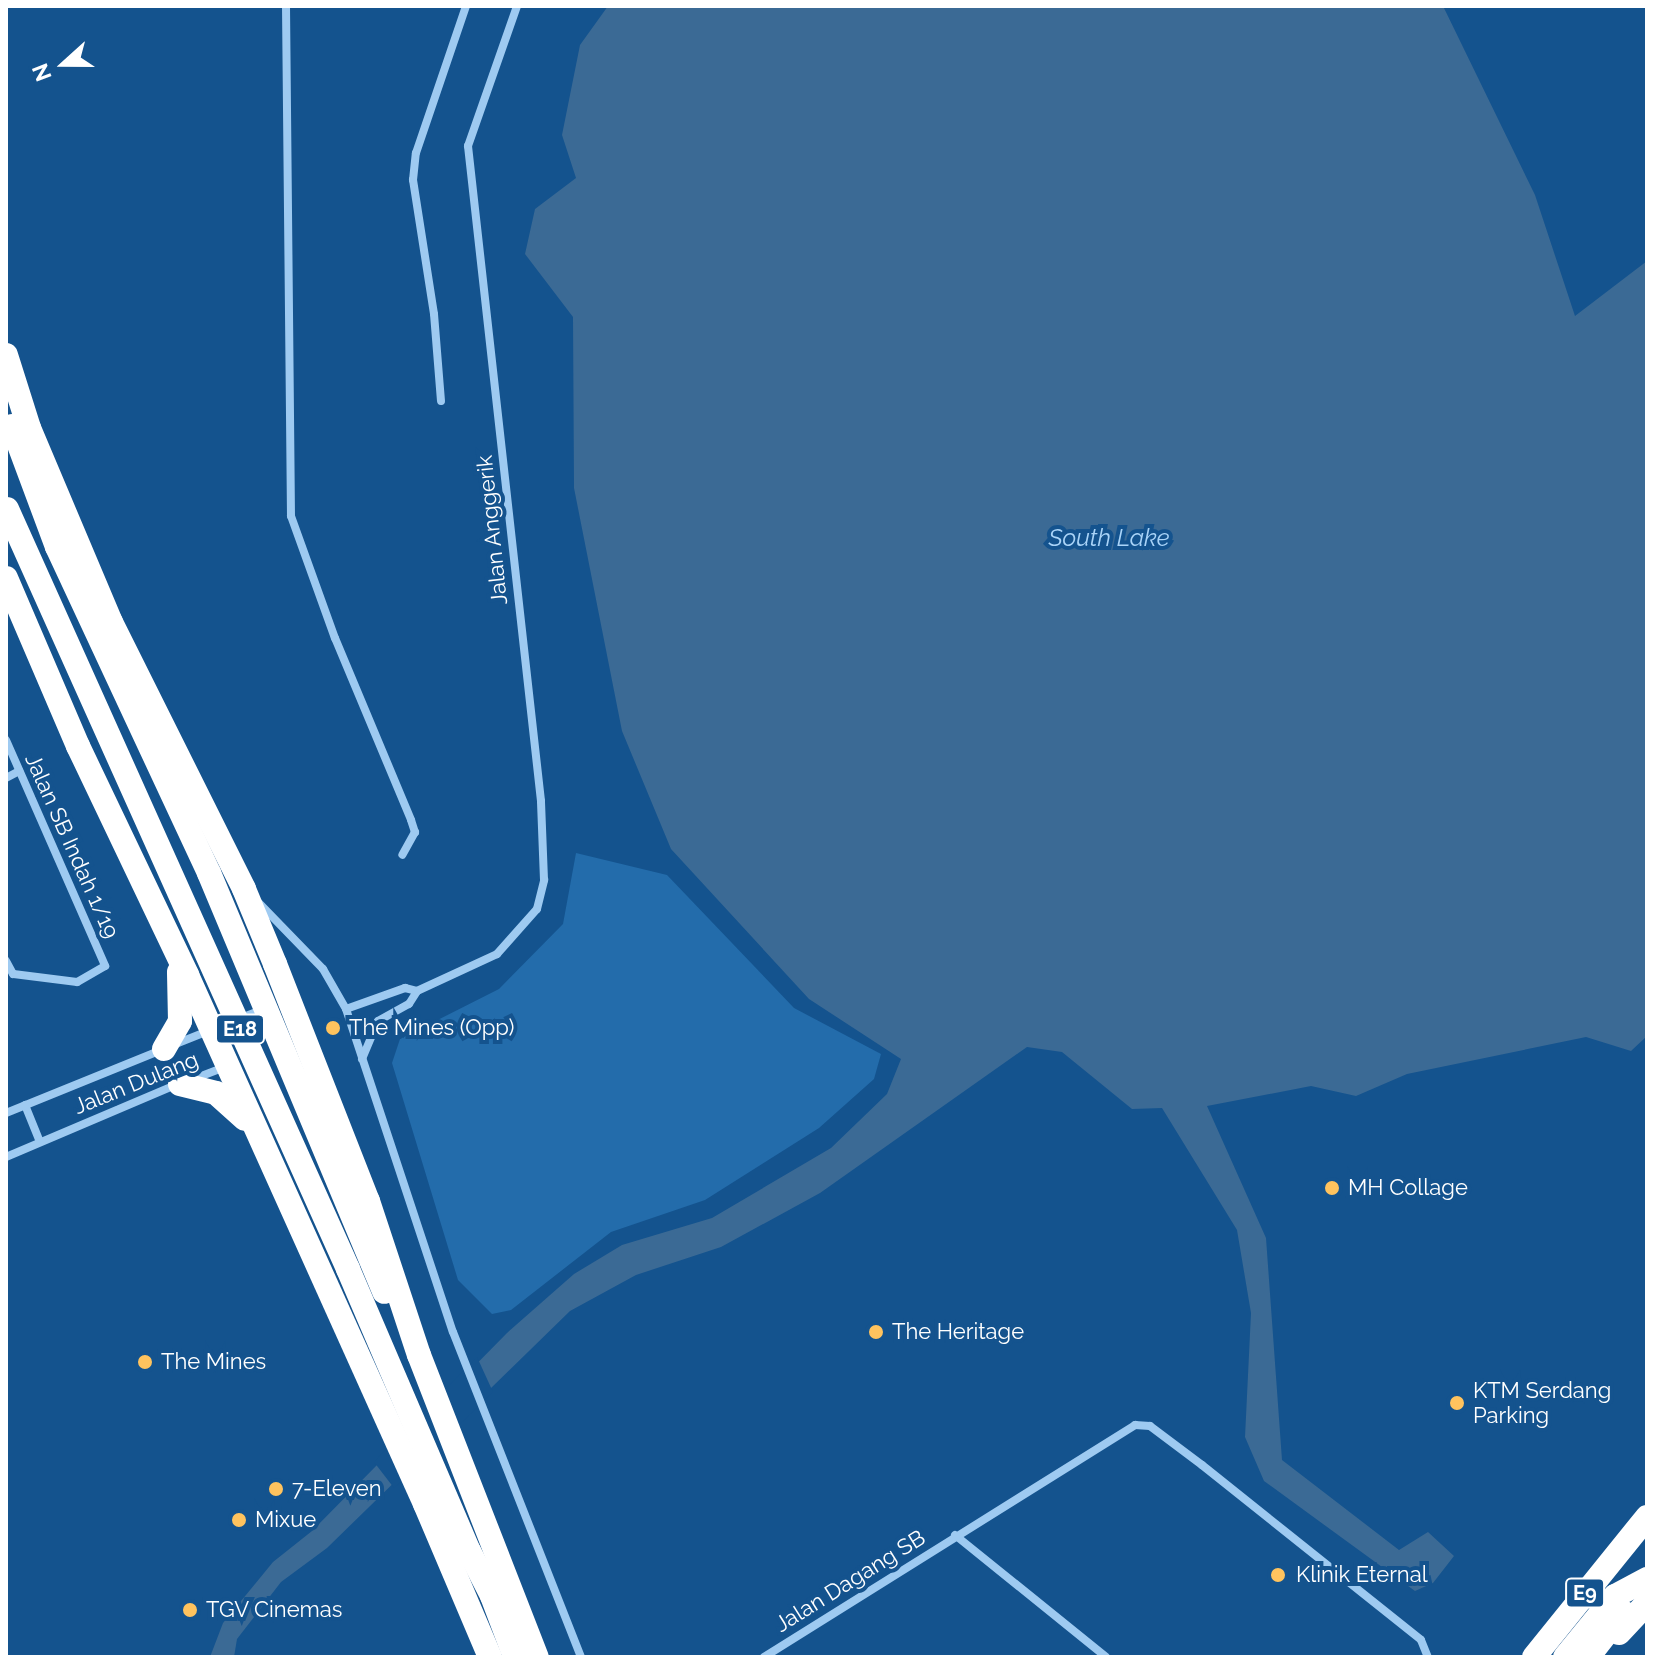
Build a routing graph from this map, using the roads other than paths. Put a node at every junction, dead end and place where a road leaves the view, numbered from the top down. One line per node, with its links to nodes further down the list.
1 (286, 6): 12 (street)
2 (466, 6): 5 (street)
3 (517, 6): 18 (street, Jalan Anggerik)
4 (6, 355): 13 (highway, E18)
5 (441, 401)
6 (6, 404): 15 (highway)
7 (7, 507): 36 (highway, E18, bridge)
8 (6, 578): 14 (highway)
9 (6, 740): 10 (street, Jalan SB Indah 1/19)
10 (19, 771): 11 (street); 16 (street, Jalan SB Indah 1/19)
11 (6, 778)
12 (402, 855)
13 (244, 889): 20 (street); 33 (highway, E18)
14 (176, 952): 17 (highway); 23 (highway)
15 (243, 954): 17 (highway); 19 (highway)
16 (6, 961)
17 (187, 975): 21 (highway)
18 (417, 991): 20 (street, Jalan Anggerik); 24 (street, Jalan Anggerik)
19 (265, 1008): 21 (street, Jalan Dulang); 22 (highway)
20 (346, 1009): 24 (street)
21 (211, 1030): 23 (street, Jalan Dulang); 25 (highway)
22 (280, 1044): 25 (street, Jalan Dulang); 29 (highway)
23 (164, 1049): 27 (street, Jalan Dulang)
24 (362, 1059): 44 (street)
25 (227, 1066): 26 (street, Jalan Dulang); 31 (highway)
26 (180, 1084): 30 (street, Jalan Dulang); 31 (highway)
27 (25, 1105): 28 (street, Jalan Dulang); 30 (street)
28 (6, 1113)
29 (312, 1122): 31 (highway); 33 (highway)
30 (40, 1142): 32 (street, Jalan Dulang)
31 (261, 1144): 41 (highway)
32 (6, 1157)
33 (419, 1355): 43 (highway, E18)
34 (1647, 1517): 47 (highway, E9)
35 (955, 1535): 40 (street, Jalan Dagang SB); 45 (street, Jalan Dagang SB); 46 (street)
36 (469, 1551): 41 (highway); 42 (highway)
37 (1647, 1580): 39 (highway, E9); 48 (highway)
38 (1647, 1603): 39 (highway)
39 (1589, 1655)
40 (1428, 1656)
41 (493, 1657)
42 (515, 1657)
43 (537, 1657)
44 (581, 1657)
45 (764, 1657)
46 (1106, 1657)
47 (1534, 1657)
48 (1565, 1657)

